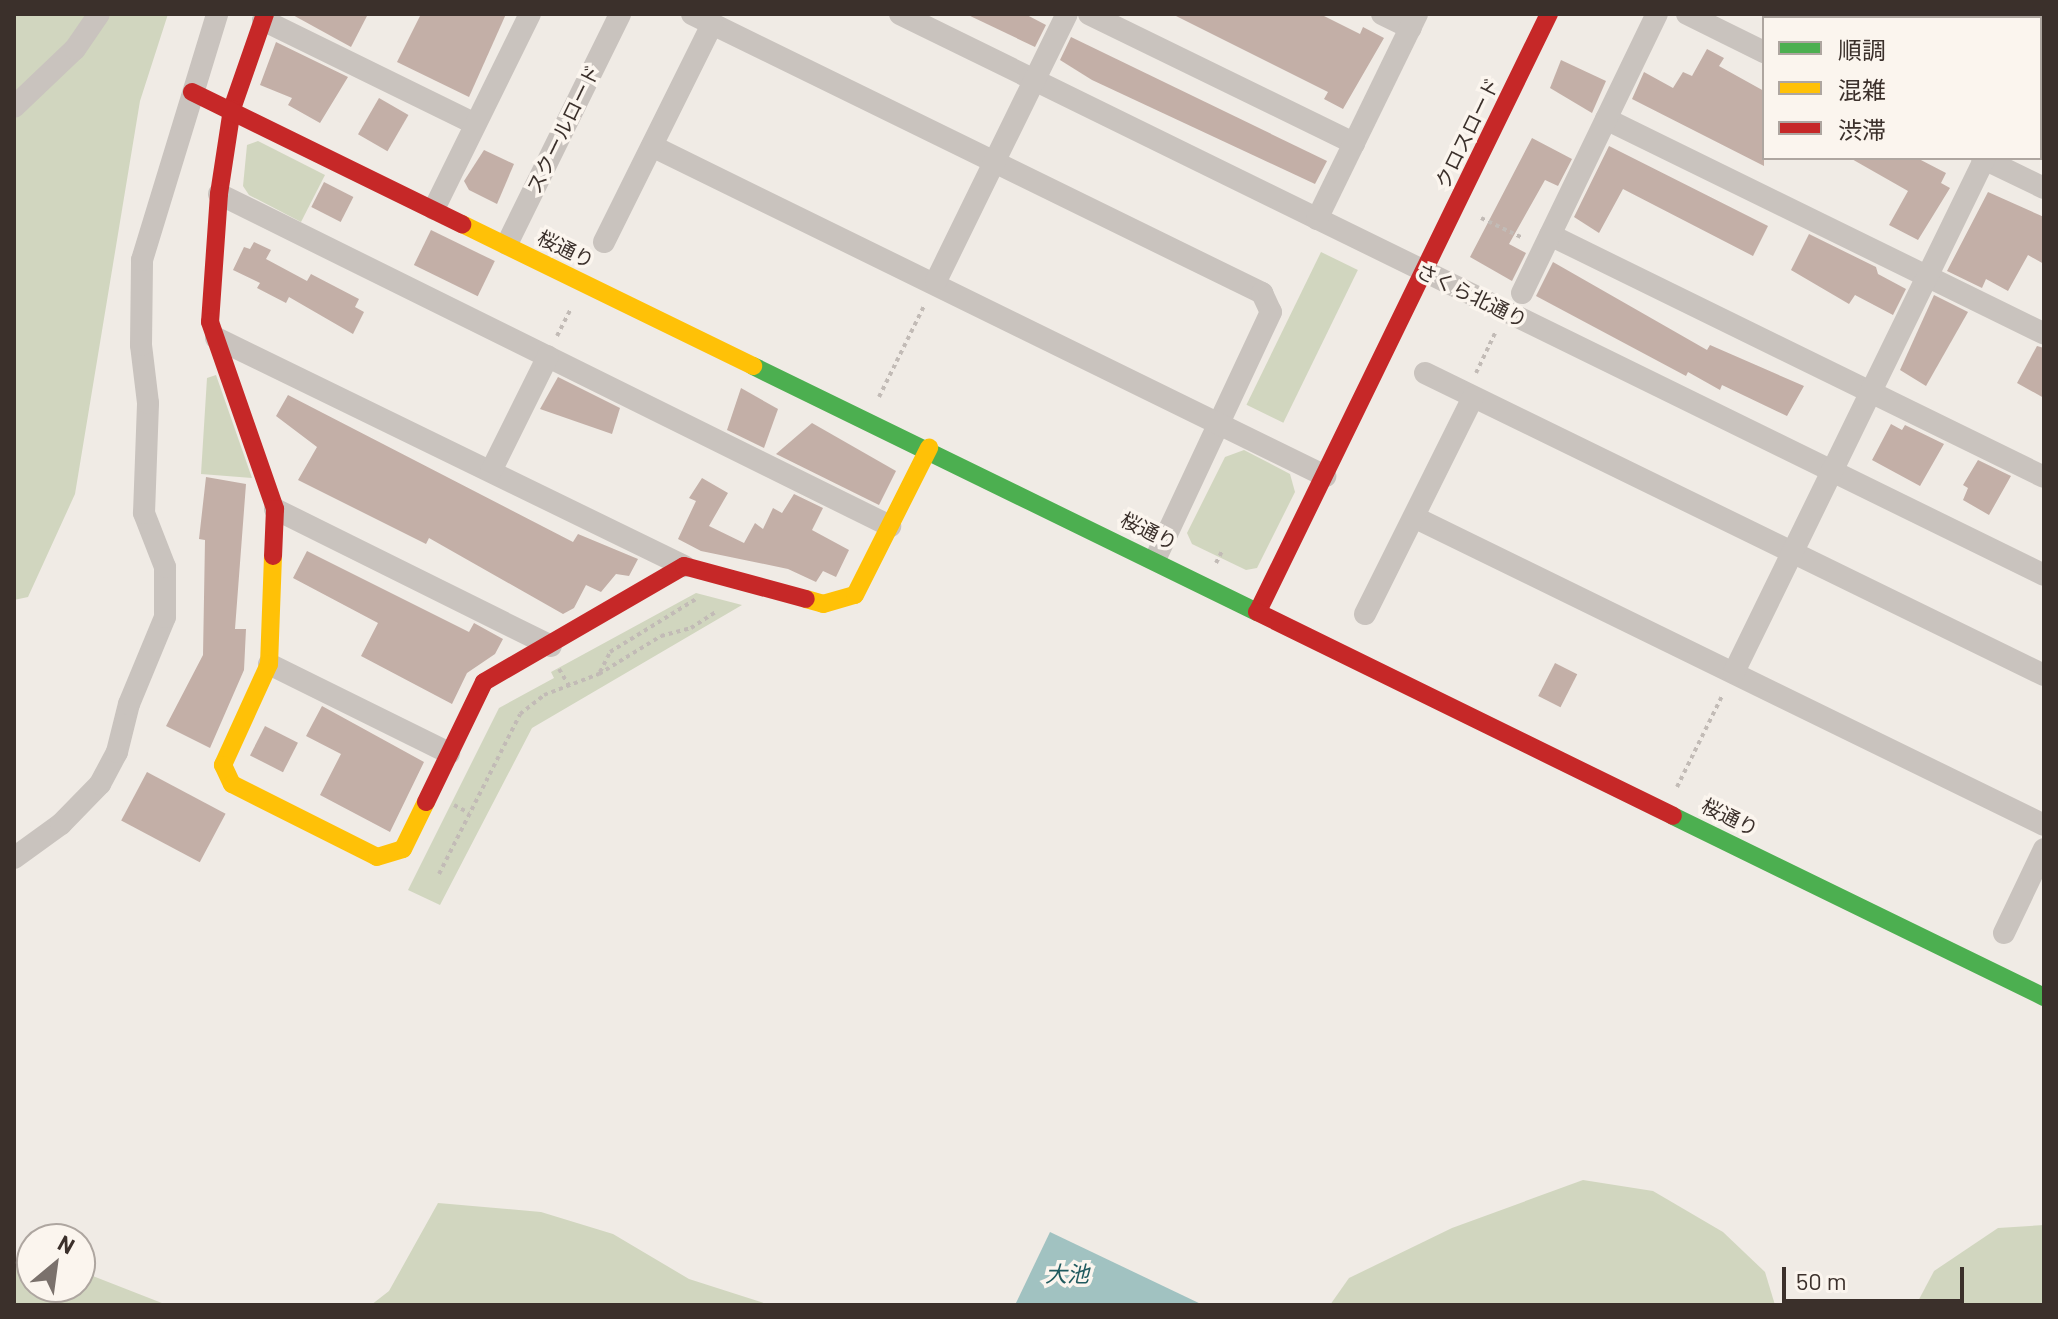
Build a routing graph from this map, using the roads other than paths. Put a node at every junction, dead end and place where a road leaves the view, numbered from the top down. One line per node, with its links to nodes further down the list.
1 (99, 14): 18 (street)
2 (217, 14): 17 (street)
3 (530, 14): 21 (street)
4 (620, 14): 33 (street, スクールロード)
5 (900, 14): 16 (street, さくら北通り)
6 (1067, 14): 16 (street)
7 (1089, 14): 22 (street)
8 (1382, 14): 14 (street)
9 (1549, 14): 34 (street, クロスロード)
10 (1657, 14): 20 (street)
11 (1687, 14): 15 (street)
12 (264, 17): 19 (street); 21 (street)
13 (702, 19): 23 (street); 26 (street)
14 (1414, 21): 22 (street)
15 (1762, 51)
16 (1035, 79): 26 (street); 30 (street, さくら北通り)
17 (192, 92): 19 (street, 桜通り); 66 (street)
18 (14, 107)
19 (232, 109): 28 (street); 29 (street, 桜通り)
20 (1606, 119): 31 (street); 35 (street)
21 (475, 124): 29 (street)
22 (1354, 143): 30 (street)
23 (652, 146): 32 (street); 36 (street)
24 (1983, 160): 35 (street)
25 (1988, 160): 27 (street)
26 (995, 163): 36 (street); 44 (street)
27 (2044, 188)
28 (219, 194): 39 (street); 40 (street)
29 (434, 209): 33 (street, 桜通り)
30 (1317, 219): 34 (street, さくら北通り)
31 (1547, 241): 37 (street); 42 (street)
32 (604, 242)
33 (507, 244): 45 (street, 桜通り)
34 (1424, 272): 47 (street, さくら北通り); 48 (street, クロスロード)
35 (1928, 277): 38 (street); 42 (street)
36 (936, 281): 44 (street)
37 (1522, 293)
38 (2044, 334)
39 (216, 338): 46 (street); 50 (street)
40 (548, 356): 46 (street); 52 (street)
41 (1425, 373): 43 (street)
42 (1871, 392): 47 (street); 49 (street)
43 (1469, 395): 51 (street); 53 (street)
44 (1220, 423): 48 (street); 54 (street)
45 (929, 448): 52 (street); 54 (street, 桜通り)
46 (491, 471): 55 (street)
47 (1832, 471): 53 (street); 56 (street, さくら北通り)
48 (1325, 476): 57 (street, クロスロード)
49 (2044, 477)
50 (275, 509): 59 (street); 60 (street)
51 (1414, 517): 58 (street); 61 (street)
52 (890, 526): 55 (street)
53 (1793, 553): 61 (street); 62 (street)
54 (1156, 558): 57 (street, 桜通り)
55 (684, 566): 59 (street)
56 (2044, 575)
57 (1259, 609): 68 (street, 桜通り)
58 (1365, 614)
59 (553, 655): 63 (street)
60 (269, 664): 63 (street); 63 (street)
61 (1734, 672): 64 (street)
62 (2044, 675)
63 (449, 753)
64 (2044, 825)
65 (2044, 849): 67 (street)
66 (14, 858)
67 (2004, 933)
68 (2044, 997)

